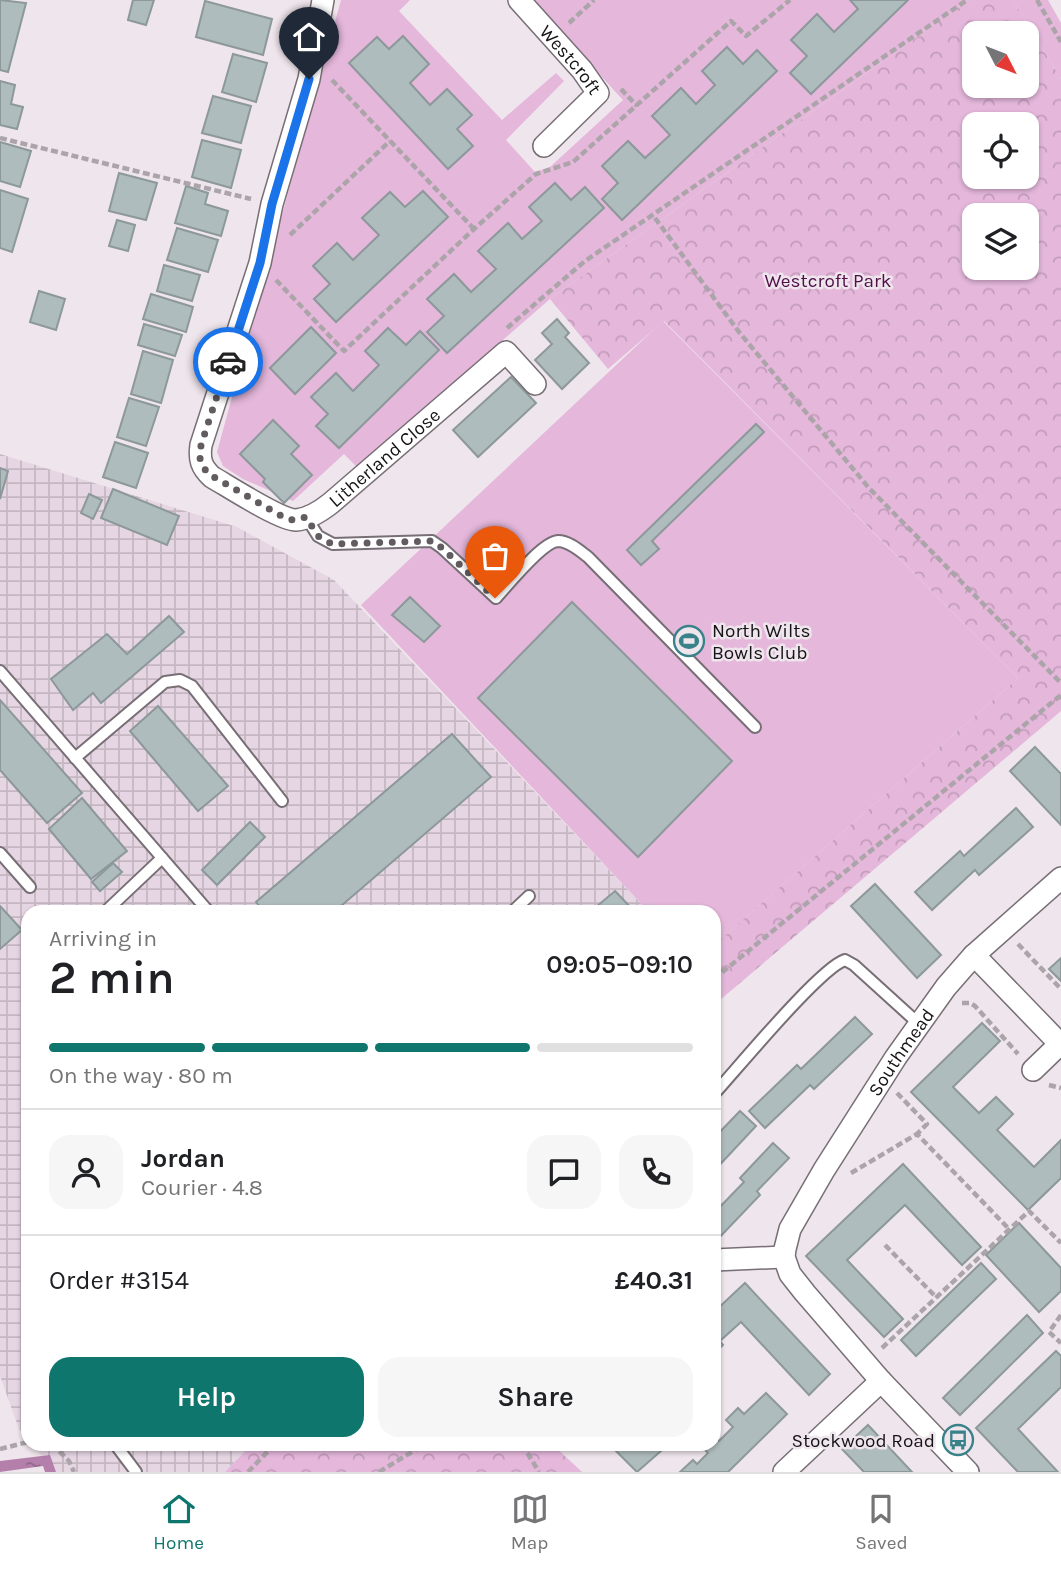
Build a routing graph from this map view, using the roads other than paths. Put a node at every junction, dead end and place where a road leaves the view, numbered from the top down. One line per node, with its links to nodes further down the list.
1 (323, 0): 5 (street, Litherland Close)
2 (519, 0): 3 (street, Westcroft)
3 (544, 146)
4 (535, 384): 5 (street, Litherland Close)
5 (306, 517): 7 (lane)
6 (0, 671): 8 (lane)
7 (755, 727)
8 (75, 758): 9 (lane); 11 (lane)
9 (282, 801)
10 (0, 853): 13 (lane)
11 (162, 858): 15 (lane); 16 (lane)
12 (1061, 878): 18 (street, Southmead)
13 (30, 887)
14 (529, 896): 17 (lane)
15 (112, 905)
16 (203, 905)
17 (519, 905)
18 (974, 954): 19 (street, Southmead); 20 (street)
19 (919, 1024): 22 (lane); 23 (street, Southmead)
20 (1061, 1045): 21 (street)
21 (1033, 1070)
22 (721, 1086)
23 (784, 1257): 24 (street); 25 (street)
24 (721, 1260)
25 (881, 1381): 28 (street); 29 (street)
26 (121, 1451): 27 (lane)
27 (136, 1472)
28 (784, 1472)
29 (968, 1472)

